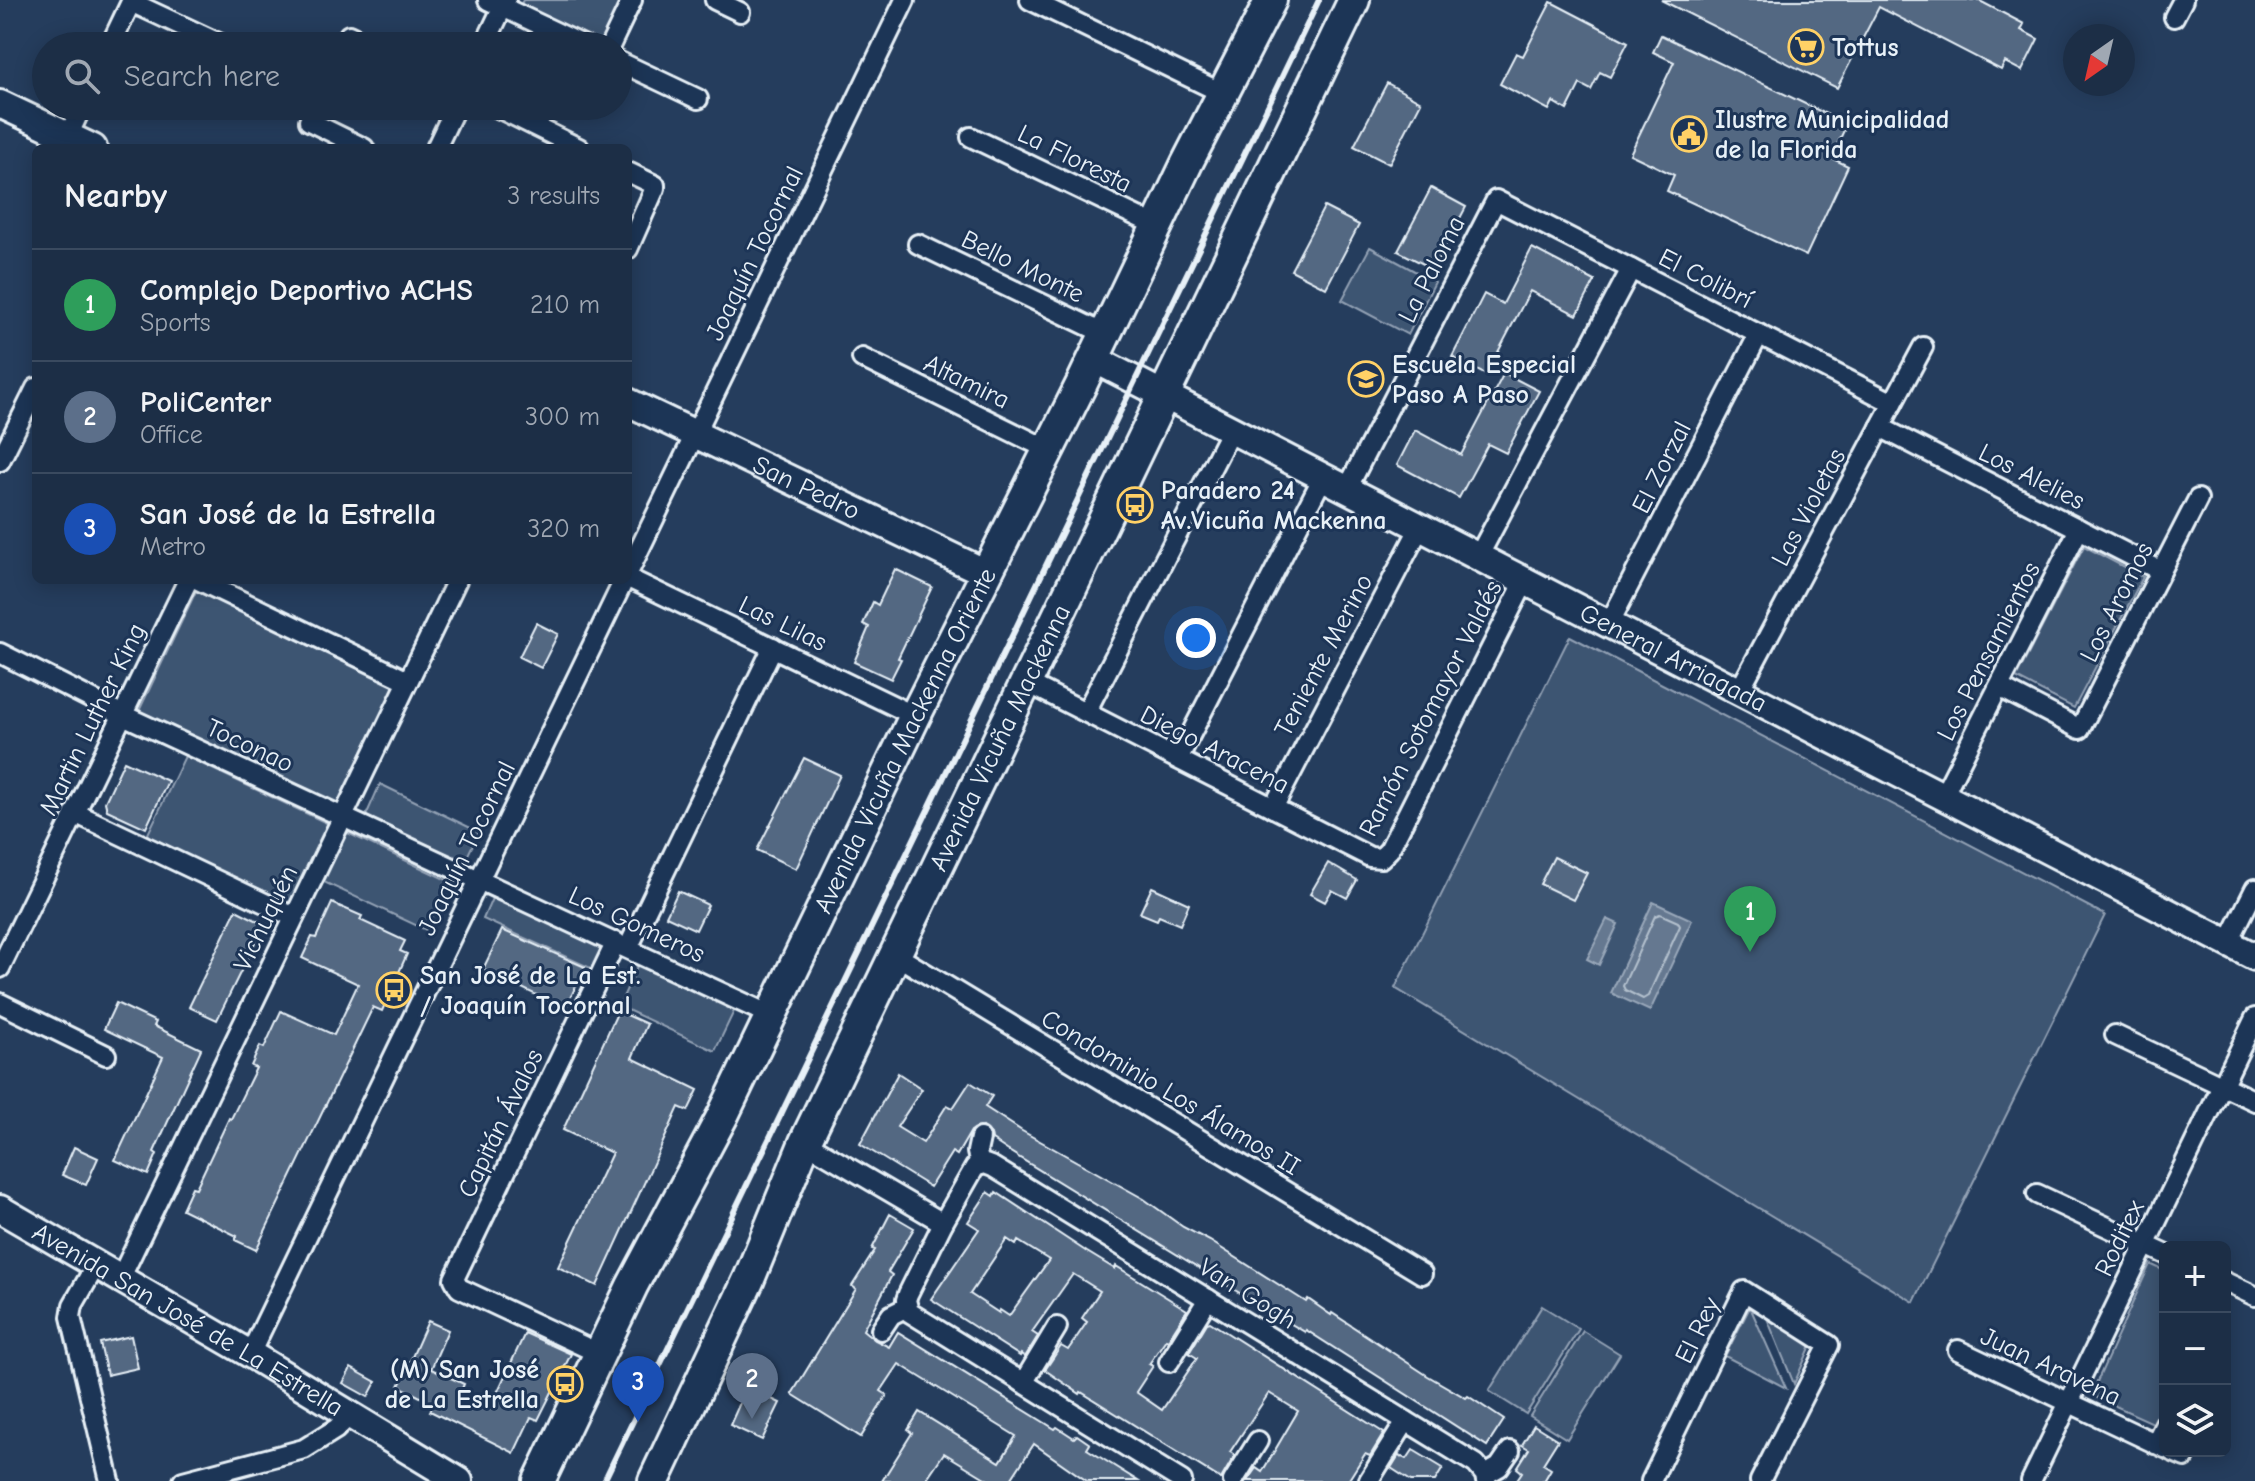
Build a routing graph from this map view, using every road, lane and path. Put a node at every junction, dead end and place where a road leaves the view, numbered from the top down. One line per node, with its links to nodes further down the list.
1 (632, 0): 14 (street)
2 (715, 0): 9 (street)
3 (905, 0): 47 (street, Joaquín Tocornal)
4 (1030, 0): 16 (street)
5 (1271, 0): 16 (main road, Avenida Vicuña Mackenna Oriente)
6 (1354, 0): 41 (main road, Avenida Vicuña Mackenna)
7 (132, 1): 10 (street); 11 (street)
8 (499, 2): 12 (street); 13 (street)
9 (740, 12)
10 (117, 32)
11 (196, 32)
12 (489, 32)
13 (558, 32)
14 (617, 32)
15 (632, 68): 17 (street)
16 (1224, 94): 33 (main road, Avenida Vicuña Mackenna Oriente)
17 (698, 99)
18 (0, 104): 19 (street)
19 (32, 119)
20 (34, 120): 25 (street)
21 (75, 120): 25 (street)
22 (449, 120): 29 (street)
23 (522, 120): 30 (street)
24 (309, 121): 28 (street)
25 (68, 136): 27 (street)
26 (971, 137): 33 (street, La Floresta)
27 (85, 144)
28 (356, 144)
29 (438, 144)
30 (571, 144)
31 (632, 174): 34 (street)
32 (1496, 200): 36 (street, El Colibrí); 50 (street, La Paloma)
33 (1157, 226): 38 (main road, Avenida Vicuña Mackenna Oriente)
34 (632, 240)
35 (918, 244): 38 (street, Bello Monte)
36 (1631, 269): 37 (street, El Colibrí); 54 (street)
37 (1759, 334): 43 (street, El Colibrí); 64 (street, El Zorzal)
38 (1099, 346): 41 (street, General Arriagada); 48 (main road, Avenida Vicuña Mackenna Oriente)
39 (1923, 347): 43 (street, Las Violetas)
40 (862, 358): 48 (street, Altamira)
41 (1165, 395): 46 (street, General Arriagada); 68 (main road, Avenida Vicuña Mackenna)
42 (32, 396): 49 (street)
43 (1893, 403): 45 (street, Las Violetas)
44 (632, 404): 47 (street, San Pedro)
45 (1880, 427): 53 (street, Los Alelies); 70 (street, Las Violetas)
46 (1231, 430): 50 (street, General Arriagada); 71 (street)
47 (695, 434): 55 (street, Joaquín Tocornal); 57 (street, San Pedro)
48 (1049, 450): 57 (main road, Avenida Vicuña Mackenna Oriente)
49 (0, 461)
50 (1335, 483): 52 (street, General Arriagada); 74 (street, La Paloma)
51 (2198, 499): 56 (street, Los Aromos)
52 (1420, 527): 54 (street, General Arriagada); 76 (street, Teniente Merino)
53 (2079, 529): 56 (street, Los Alelies); 69 (street, Los Pensamientos)
54 (1478, 557): 59 (street, General Arriagada)
55 (632, 566)
56 (2161, 571): 69 (street, Los Aromos)
57 (986, 573): 73 (main road, Avenida Vicuña Mackenna Oriente)
58 (632, 579): 65 (street, Las Lilas)
59 (1525, 581): 64 (street, General Arriagada); 79 (street, Ramón Sotomayor Valdés)
60 (186, 584): 72 (street, Martin Luther King)
61 (206, 584): 67 (street)
62 (455, 584): 67 (street, Vichuquén)
63 (624, 584): 80 (street, Joaquín Tocornal)
64 (1609, 624): 70 (street, General Arriagada)
65 (773, 647): 73 (street, Las Lilas); 84 (street, Capitán Ávalos)
66 (0, 653): 72 (street, Toconao)
67 (408, 681): 78 (street, Vichuquén)
68 (1026, 682): 71 (street, Diego Aracena); 85 (main road, Avenida Vicuña Mackenna)
69 (1999, 687): 75 (street, Los Pensamientos)
70 (1739, 691): 75 (street, General Arriagada)
71 (1086, 712): 74 (street, Diego Aracena)
72 (123, 715): 77 (street, Martin Luther King); 78 (street, Toconao)
73 (915, 716): 89 (main road, Avenida Vicuña Mackenna Oriente)
74 (1178, 759): 76 (street, Diego Aracena)
75 (1943, 796): 83 (street, General Arriagada)
76 (1273, 808): 79 (street, Diego Aracena)
77 (75, 813): 82 (street); 87 (street, Martin Luther King)
78 (343, 816): 80 (street, Toconao); 82 (street, Vichuquén)
79 (1381, 858)
80 (480, 879): 84 (street, Los Gomeros); 113 (street, Joaquín Tocornal)
81 (2255, 889): 83 (street)
82 (294, 917): 105 (street, Vichuquén)
83 (2228, 943): 86 (street, General Arriagada)
84 (622, 945): 89 (street, Los Gomeros); 114 (street, Capitán Ávalos)
85 (894, 954): 96 (main road, Avenida Vicuña Mackenna); 104 (street, Condominio Los Álamos II)
86 (2255, 957)
87 (0, 968)
88 (0, 1003): 92 (street)
89 (772, 1016): 114 (main road, Avenida Vicuña Mackenna Oriente)
90 (2255, 1018): 93 (street, Roditex)
91 (2115, 1035): 93 (street)
92 (106, 1055)
93 (2222, 1085): 94 (street); 101 (street, Roditex)
94 (2255, 1101)
95 (980, 1138): 97 (street)
96 (805, 1142): 100 (street); 129 (main road, Avenida Vicuña Mackenna)
97 (980, 1165): 100 (street); 108 (street, Van Gogh)
98 (2037, 1194): 101 (street)
99 (0, 1209): 103 (street, Avenida San José de La Estrella)
100 (943, 1223): 109 (street)
101 (2145, 1244): 102 (street); 117 (street, Roditex)
102 (2159, 1251)
103 (96, 1265): 105 (street, Avenida San José de La Estrella); 125 (street)
104 (1422, 1274)
105 (120, 1279): 113 (street, Avenida San José de La Estrella)
106 (2231, 1289): 107 (street)
107 (2255, 1296)
108 (1208, 1299): 115 (street); 119 (street, Van Gogh)
109 (907, 1307): 111 (street); 116 (street)
110 (1057, 1327): 116 (street)
111 (881, 1330)
112 (1958, 1350): 117 (street, Juan Aravena)
113 (250, 1354): 118 (street, Avenida San José de La Estrella)
114 (600, 1354): 128 (main road, Avenida Vicuña Mackenna Oriente)
115 (1169, 1362)
116 (1023, 1383): 130 (street)
117 (2069, 1403): 121 (street, Juan Aravena); 134 (street, Roditex)
118 (350, 1415): 126 (street); 127 (street, Avenida San José de La Estrella)
119 (1406, 1421): 123 (street, Van Gogh); 124 (street)
120 (1258, 1441): 131 (street)
121 (2159, 1445)
122 (1510, 1451): 123 (street, Van Gogh)
123 (1485, 1478)
124 (1369, 1480)
125 (110, 1481)
126 (183, 1481)
127 (459, 1481)
128 (539, 1481)
129 (654, 1481)
130 (1182, 1481)
131 (1233, 1481)
132 (1651, 1481): 133 (street, El Rey)
133 (1760, 1481)
134 (2031, 1481)

